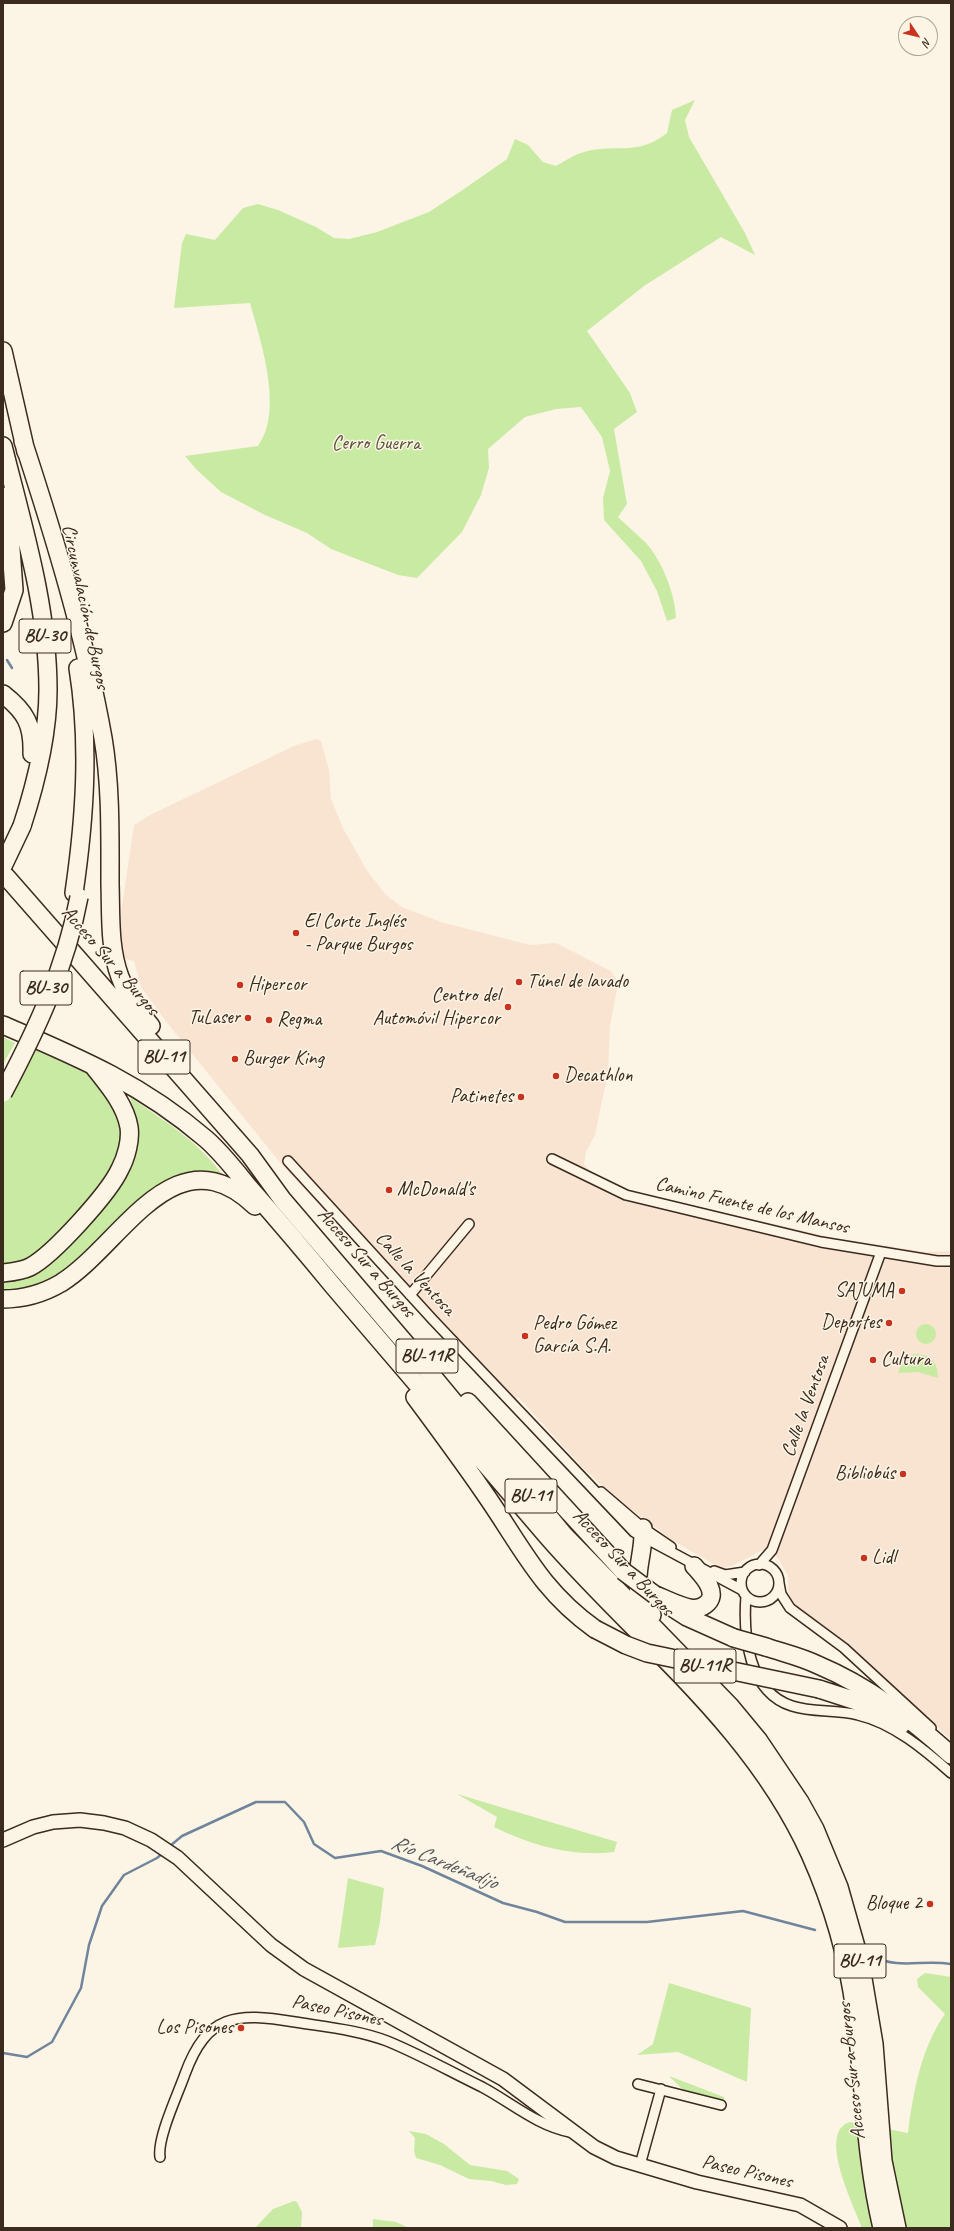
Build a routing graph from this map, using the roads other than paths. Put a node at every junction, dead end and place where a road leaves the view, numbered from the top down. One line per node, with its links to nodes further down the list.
1 (3, 351): 2 (highway, Circunvalación de Burgos / BU-30)
2 (23, 441): 11 (highway, Circunvalación de Burgos / BU-30); 17 (highway)
3 (3, 446): 7 (highway, BU-30)
4 (3, 496): 5 (highway)
5 (3, 624)
6 (3, 694): 7 (highway)
7 (22, 826): 9 (highway, BU-30, bridge)
8 (3, 858): 12 (highway)
9 (3, 866)
10 (3, 873): 12 (highway, Acceso Sur a Burgos / BU-11)
11 (77, 895): 15 (highway, Circunvalación de Burgos / BU-30); 16 (highway, bridge)
12 (38, 911): 17 (highway, Acceso Sur a Burgos / BU-11)
13 (3, 1025): 14 (highway, Acceso Sur a Burgos / BU-11)
14 (92, 1063): 21 (highway, Acceso Sur a Burgos / BU-11); 24 (highway)
15 (3, 1078)
16 (3, 1093)
17 (250, 1155): 36 (highway, BU-11R, bridge); 40 (highway, Acceso Sur a Burgos / BU-11)
18 (552, 1159): 22 (street, Camino Fuente de los Mansos)
19 (288, 1161): 25 (street, Calle la Ventosa)
20 (469, 1224): 25 (street)
21 (284, 1225): 26 (highway); 27 (highway, Acceso Sur a Burgos / BU-11)
22 (880, 1252): 23 (street, Camino Fuente de los Mansos); 29 (street, Calle la Ventosa)
23 (951, 1261)
24 (3, 1273)
25 (410, 1295): 28 (street, Calle la Ventosa)
26 (3, 1299)
27 (364, 1321): 39 (highway, BU-11R, bridge); 40 (highway, Acceso Sur a Burgos / BU-11)
28 (642, 1533): 31 (street, Calle la Ventosa); 31 (street, Calle la Ventosa); 40 (highway)
29 (772, 1550): 30 (street, Calle la Ventosa); 32 (street, Calle la Ventosa)
30 (759, 1564): 32 (street); 33 (street)
31 (702, 1570): 33 (street, Calle la Ventosa); 35 (street, Calle la Ventosa); 36 (highway)
32 (774, 1571): 34 (street)
33 (745, 1572): 35 (street)
34 (779, 1583): 35 (street); 37 (street)
35 (744, 1593): 41 (street)
36 (655, 1595): 38 (highway, BU-11R, bridge)
37 (951, 1747)
38 (951, 1755)
39 (951, 1765)
40 (777, 1772): 48 (highway, Acceso Sur a Burgos / BU-11); 48 (highway, Acceso Sur a Burgos / BU-11)
41 (951, 1773)
42 (3, 1840): 46 (main road, Paseo Pisones)
43 (638, 2084): 44 (street)
44 (661, 2090): 45 (street); 49 (street)
45 (721, 2106)
46 (576, 2133): 47 (street, Paseo Pisones); 49 (main road, Paseo Pisones)
47 (160, 2157)
48 (877, 2164): 51 (highway, Acceso Sur a Burgos / BU-11); 52 (highway, Acceso Sur a Burgos / BU-11)
49 (640, 2165): 50 (main road, Paseo Pisones)
50 (840, 2228)
51 (882, 2228)
52 (897, 2228)

